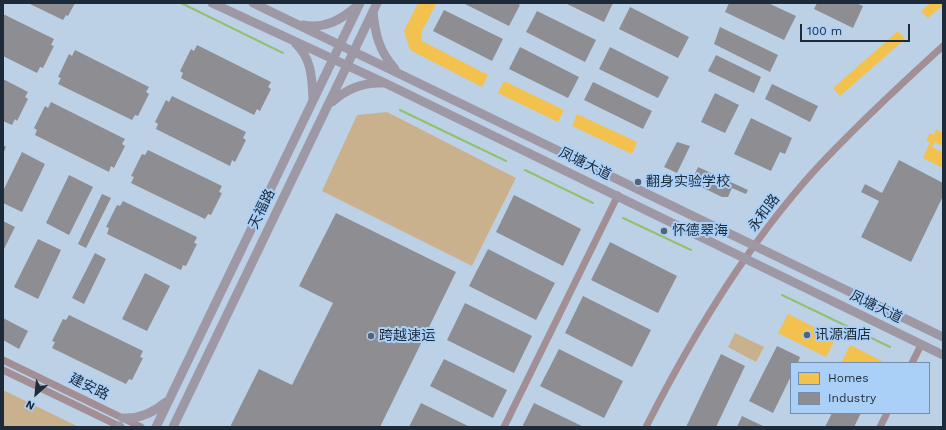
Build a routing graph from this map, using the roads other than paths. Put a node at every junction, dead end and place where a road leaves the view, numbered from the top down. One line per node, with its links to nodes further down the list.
1 (212, 3): 6 (main road, 凤塘大道)
2 (253, 3): 5 (main road, 凤塘大道)
3 (360, 4): 5 (main road); 7 (main road, 天福路)
4 (375, 7): 9 (main road, 天福路); 12 (main road)
5 (296, 24): 7 (main road, 凤塘大道)
6 (285, 37): 10 (main road, 凤塘大道); 14 (main road)
7 (340, 45): 9 (main road, 凤塘大道); 10 (main road, 天福路)
8 (943, 46): 17 (street, 永和路)
9 (354, 51): 11 (main road, 天福路); 12 (main road, 凤塘大道)
10 (333, 59): 11 (main road, 凤塘大道); 14 (main road, 天福路)
11 (347, 65): 13 (main road, 凤塘大道); 15 (main road, 天福路)
12 (397, 71): 17 (main road, 凤塘大道)
13 (387, 84): 15 (main road); 16 (main road, 凤塘大道)
14 (313, 100): 25 (main road, 天福路)
15 (328, 106): 26 (main road, 天福路)
16 (618, 195): 18 (main road, 凤塘大道); 33 (street)
17 (756, 246): 18 (street, 永和路); 19 (main road, 凤塘大道)
18 (745, 259): 20 (main road, 凤塘大道); 34 (street, 永和路)
19 (943, 337)
20 (921, 345): 21 (main road, 凤塘大道); 23 (street)
21 (943, 355)
22 (3, 360): 28 (street, 建安路)
23 (912, 362)
24 (3, 370): 28 (street, 建安路)
25 (169, 400): 28 (main road); 30 (main road, 天福路)
26 (181, 411): 31 (main road, 天福路); 32 (main road)
27 (886, 414): 35 (street)
28 (121, 424): 29 (street, 建安路)
29 (141, 427)
30 (156, 427)
31 (173, 427)
32 (182, 427)
33 (504, 427)
34 (646, 427)
35 (880, 427)

